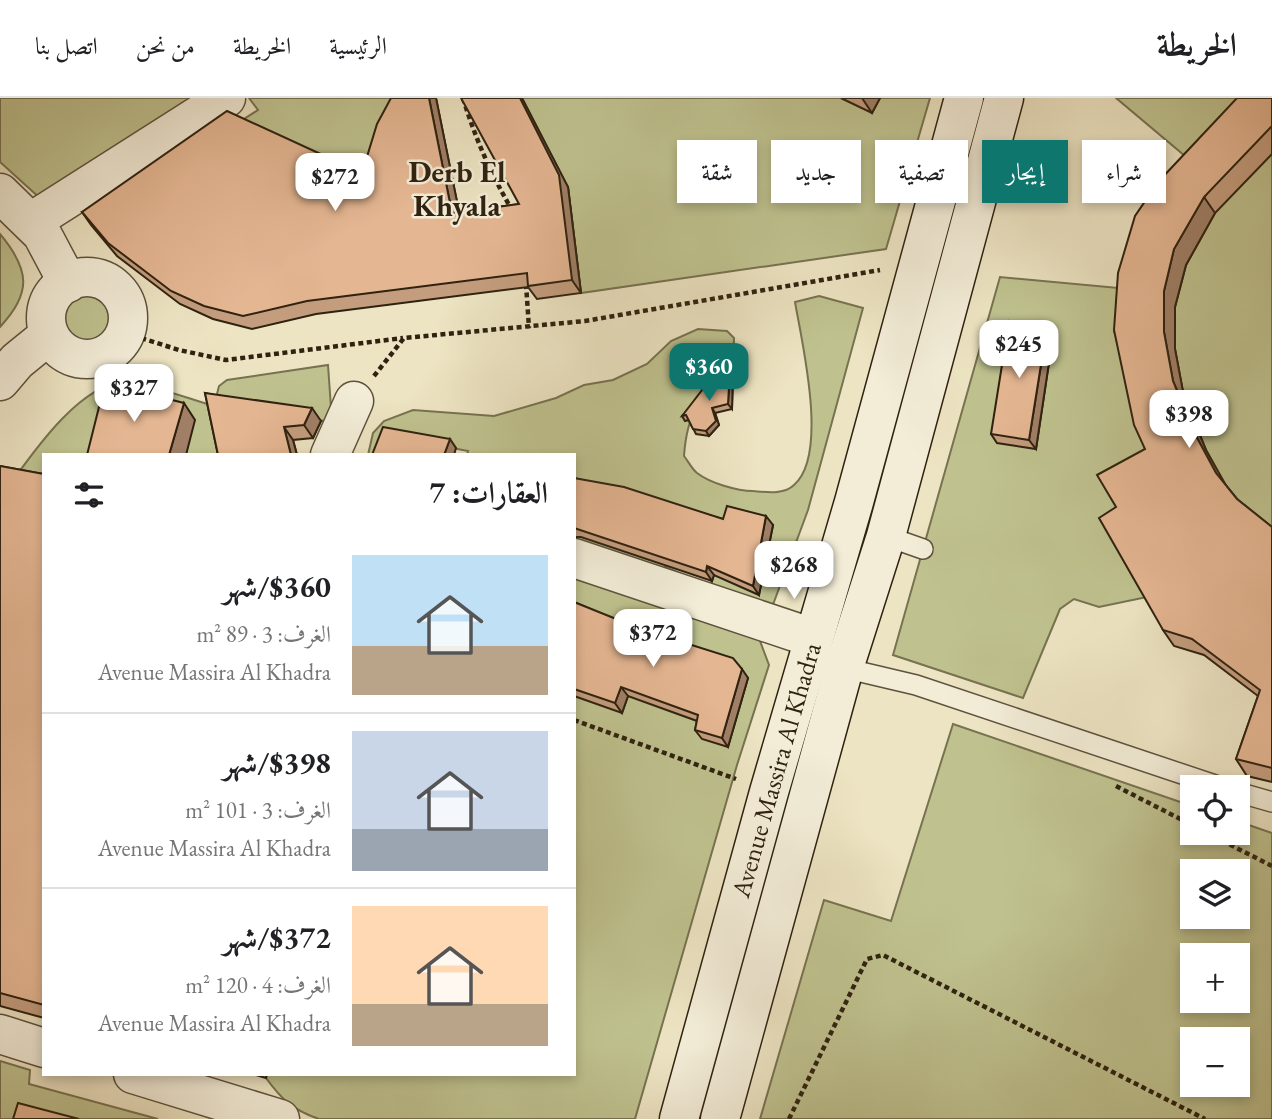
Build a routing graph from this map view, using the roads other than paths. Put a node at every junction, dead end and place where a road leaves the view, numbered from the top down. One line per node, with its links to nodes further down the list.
1 (226, 98): 5 (street)
2 (964, 98): 14 (street, Avenue Massira Al Khadra)
3 (1004, 98): 11 (street, Avenue Massira Al Khadra)
4 (0, 193): 5 (street)
5 (31, 222): 6 (street)
6 (68, 282): 7 (street); 7 (street)
7 (49, 335): 8 (street)
8 (0, 381)
9 (354, 401): 10 (street)
10 (331, 453)
11 (886, 536): 12 (lane); 15 (street, Avenue Massira Al Khadra)
12 (923, 549)
13 (576, 559): 14 (street)
14 (813, 638): 23 (street, Avenue Massira Al Khadra)
15 (844, 668): 16 (lane); 24 (street, Avenue Massira Al Khadra)
16 (1185, 775)
17 (1250, 796): 18 (lane)
18 (1272, 802)
19 (0, 1034): 20 (street)
20 (42, 1047)
21 (140, 1076): 22 (street)
22 (280, 1119)
23 (679, 1119)
24 (720, 1119)

